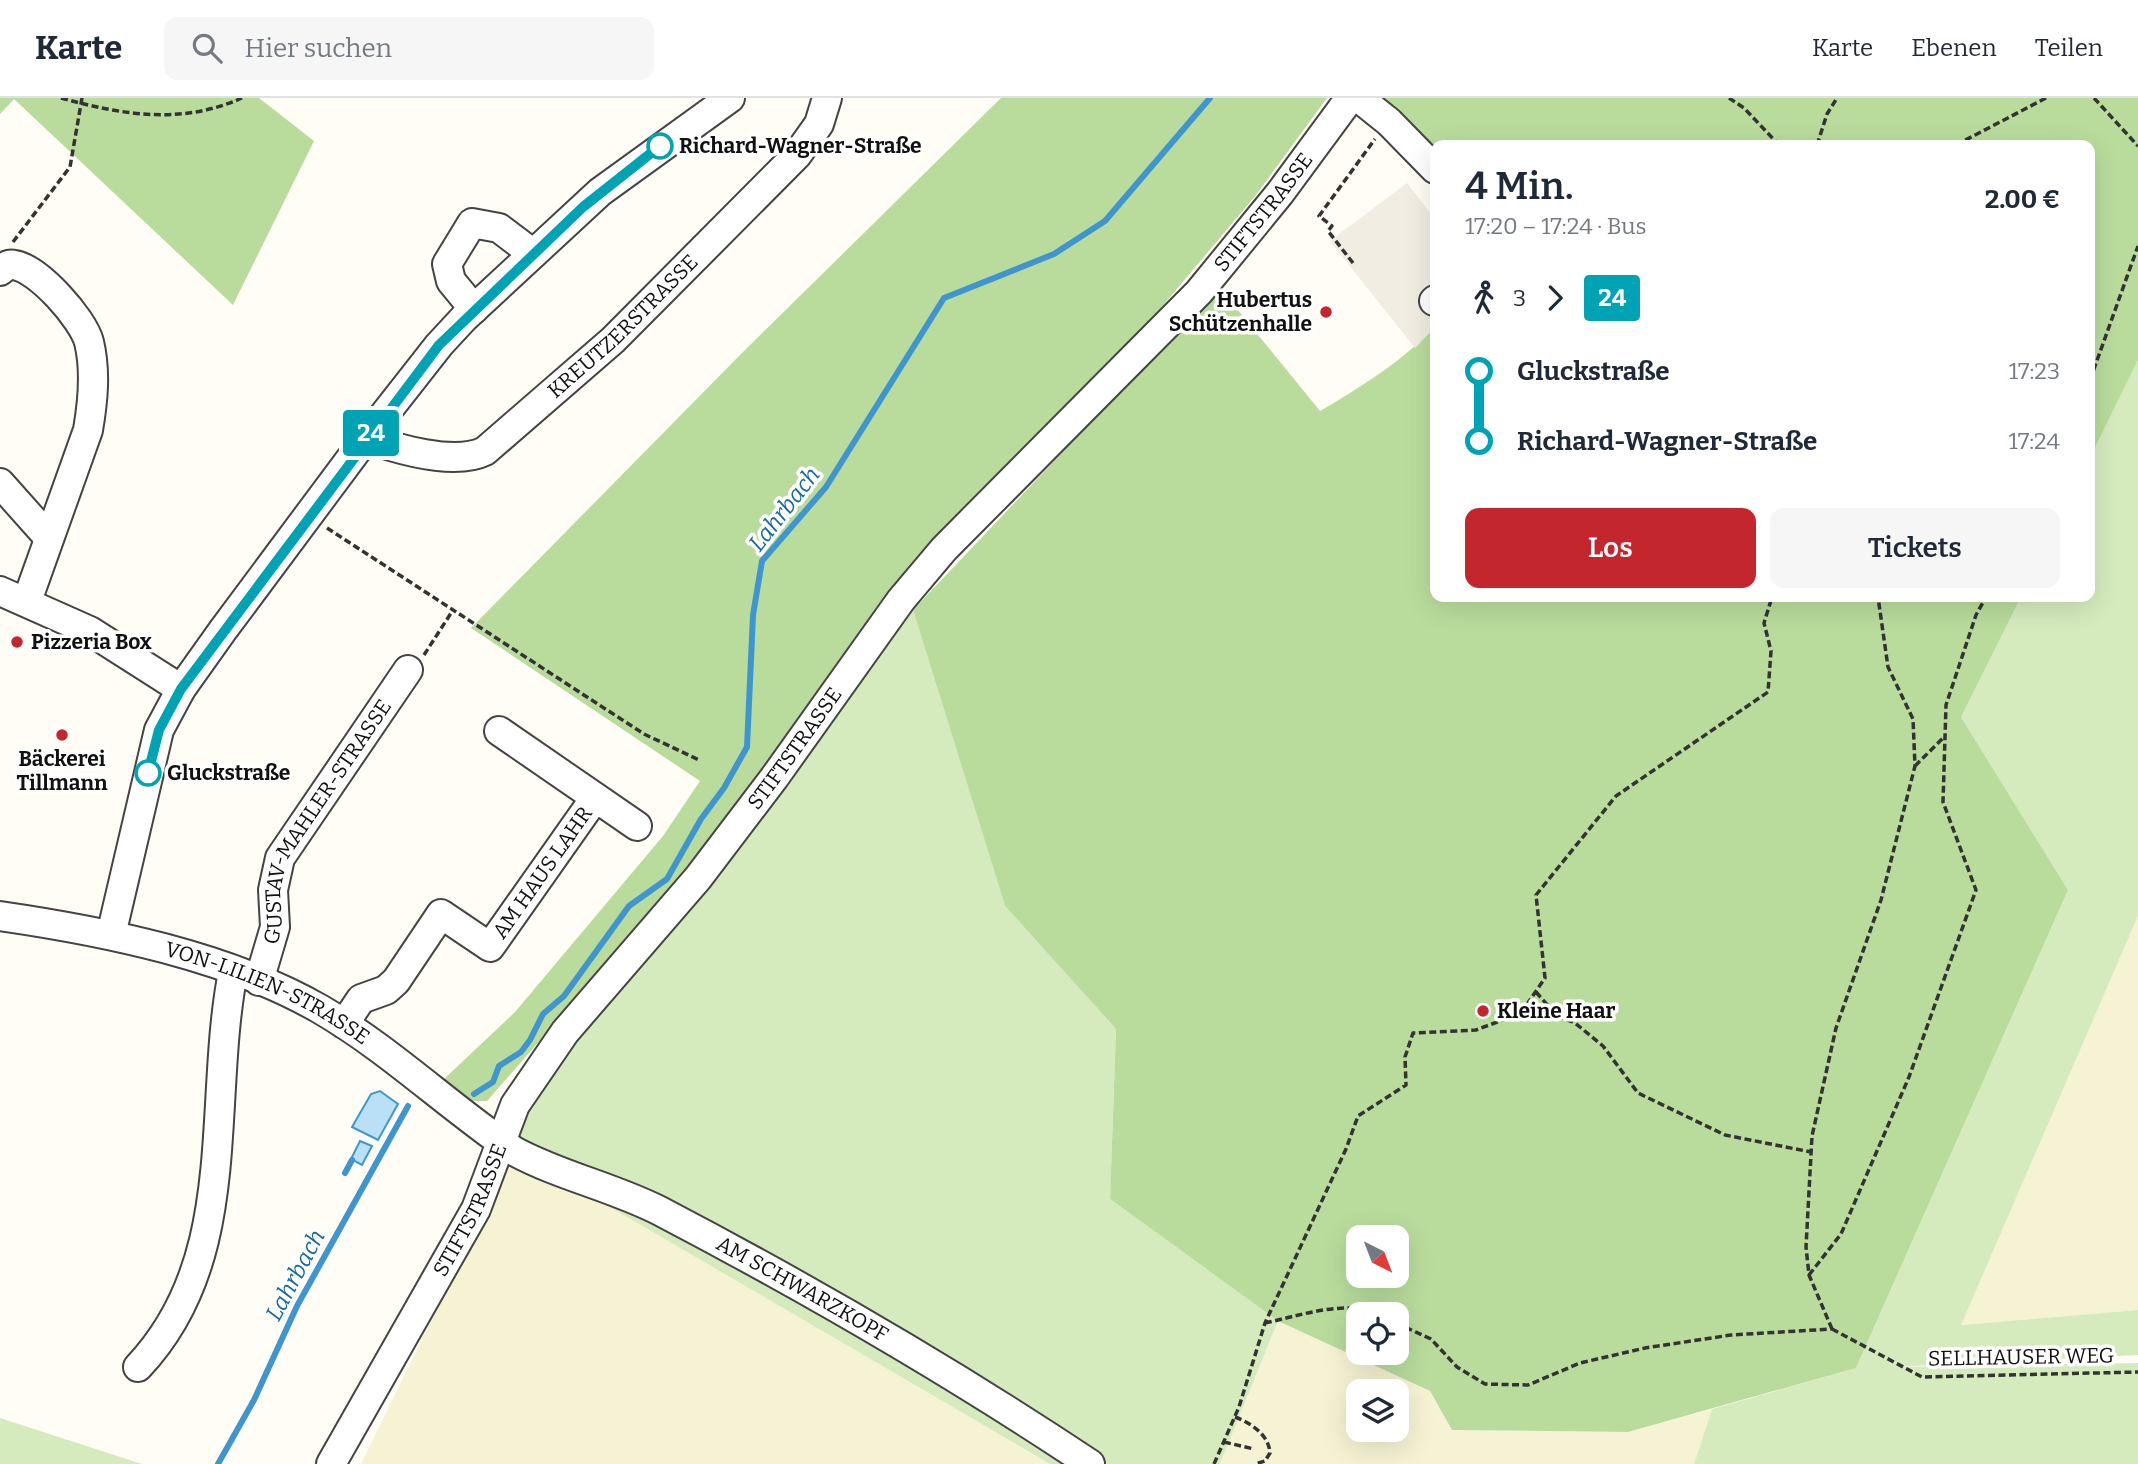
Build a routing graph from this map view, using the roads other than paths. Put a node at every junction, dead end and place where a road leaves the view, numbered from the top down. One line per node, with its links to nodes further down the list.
1 (827, 98): 9 (street, KREUTZERSTRASSE)
2 (1350, 98): 22 (street, STIFTSTRASSE)
3 (1359, 98): 5 (street)
4 (728, 99): 6 (street)
5 (1430, 164)
6 (532, 253): 8 (street); 8 (street)
7 (4, 268): 11 (street)
8 (474, 309): 9 (street)
9 (366, 438): 14 (street)
10 (0, 483): 11 (street)
11 (50, 538): 12 (street)
12 (8, 598): 14 (street)
13 (408, 670): 20 (street, GUSTAV-MAHLER-STRASSE)
14 (181, 689): 19 (street)
15 (499, 732): 16 (street, AM HAUS LAHR)
16 (595, 797): 17 (street, AM HAUS LAHR); 21 (street, AM HAUS LAHR)
17 (636, 826)
18 (0, 916): 19 (street, VON-LILIEN-STRASSE)
19 (111, 935): 20 (street, VON-LILIEN-STRASSE)
20 (246, 976): 21 (street, VON-LILIEN-STRASSE); 23 (street)
21 (344, 1024): 22 (street, VON-LILIEN-STRASSE)
22 (500, 1141): 24 (street, STIFTSTRASSE); 25 (street, AM SCHWARZKOPF)
23 (138, 1367)
24 (331, 1464)
25 (1090, 1464)

